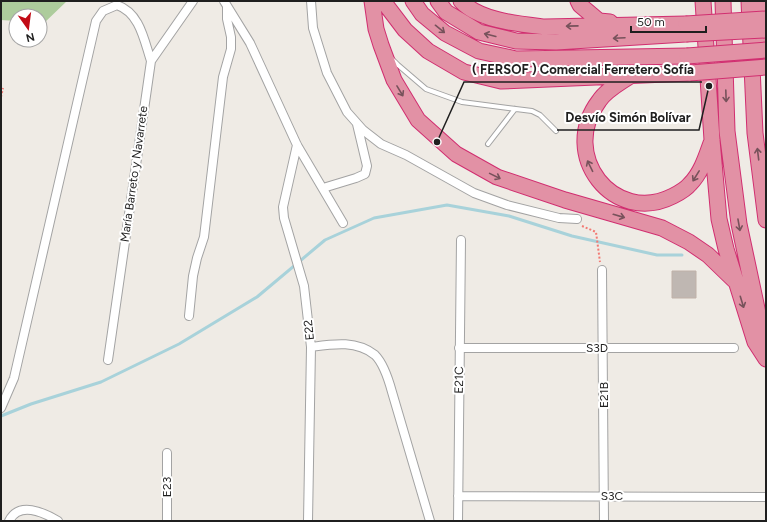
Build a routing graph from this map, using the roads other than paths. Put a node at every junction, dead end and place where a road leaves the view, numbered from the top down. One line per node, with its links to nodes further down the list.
1 (193, 1): 20 (street, María Barreto y Navarrete)
2 (311, 1): 25 (street)
3 (372, 1): 18 (highway)
4 (383, 1): 23 (highway)
5 (413, 1): 19 (highway, one-way to 19, bridge)
6 (438, 1): 16 (highway, one-way to 6)
7 (461, 1): 15 (highway, one-way to 7)
8 (578, 1): 15 (highway)
9 (703, 1): 27 (highway)
10 (723, 1): 42 (highway, one-way to 42)
11 (749, 1): 32 (highway, one-way to 11)
12 (762, 1): 21 (highway)
13 (225, 4): 28 (street); 37 (street)
14 (766, 19): 16 (highway, bridge)
15 (625, 25): 16 (highway)
16 (686, 29): 17 (highway, bridge)
17 (766, 30)
18 (380, 45): 24 (lane); 36 (highway, one-way to 36)
19 (766, 50)
20 (151, 61): 44 (street, María Barreto y Navarrete); 45 (street)
21 (766, 64)
22 (766, 67): 23 (highway, bridge)
23 (630, 76): 27 (highway, one-way to 23)
24 (515, 109): 26 (lane); 29 (lane)
25 (356, 122): 30 (street); 31 (street)
26 (556, 131)
27 (712, 140): 36 (highway)
28 (297, 144): 30 (street); 38 (street, E22)
29 (488, 144)
30 (323, 188): 33 (street)
31 (577, 219)
32 (766, 220)
33 (343, 223)
34 (461, 240): 39 (street, E21C)
35 (602, 270): 40 (street, E21B)
36 (736, 282): 43 (highway, one-way to 43)
37 (189, 316)
38 (311, 347): 53 (street, E22); 54 (street)
39 (459, 348): 40 (street, S3D); 47 (street, E21C)
40 (603, 348): 41 (street, S3D); 48 (street, E21B)
41 (734, 348)
42 (766, 350)
43 (766, 359)
44 (108, 360)
45 (1, 408)
46 (167, 454): 52 (street, E23)
47 (458, 496): 48 (street, S3C); 55 (street, E21C)
48 (604, 496): 49 (street, S3C); 56 (street, E21B)
49 (766, 497)
50 (9, 521): 51 (street)
51 (58, 521)
52 (167, 521)
53 (308, 521)
54 (430, 521)
55 (458, 521)
56 (604, 521)

